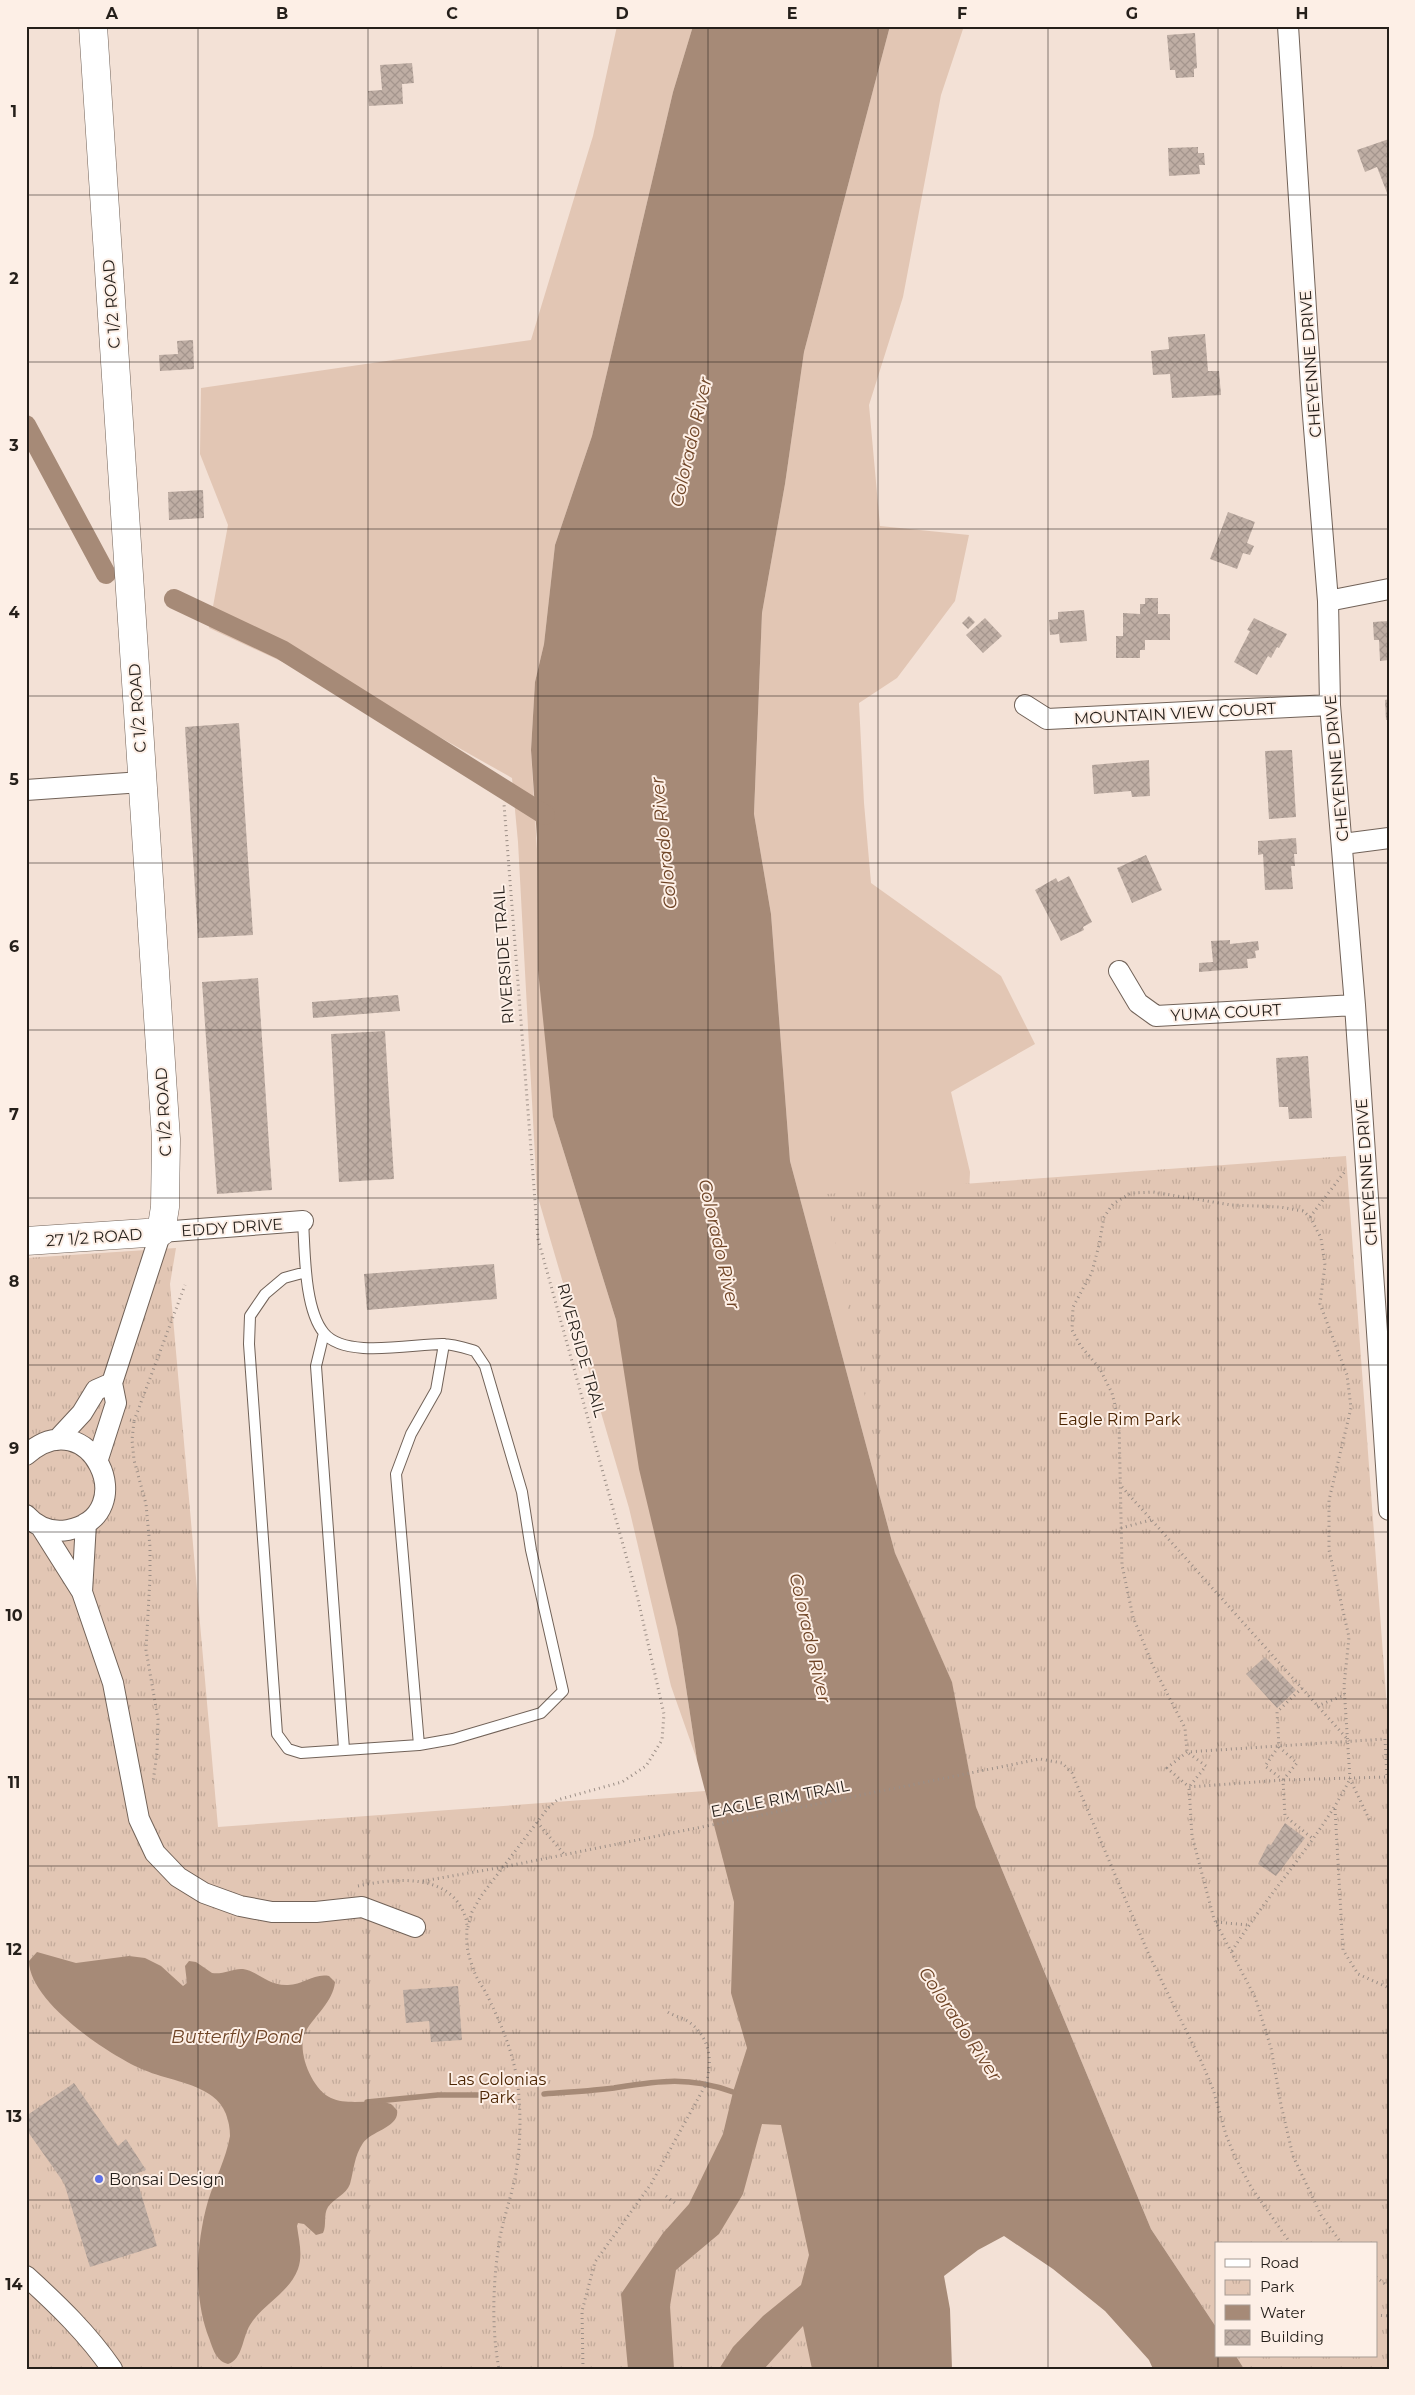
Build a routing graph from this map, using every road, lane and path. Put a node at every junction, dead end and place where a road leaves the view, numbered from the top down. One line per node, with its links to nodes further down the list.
1 (93, 26): 7 (street, C 1/2 ROAD)
2 (1288, 26): 4 (street, CHEYENNE DRIVE)
3 (1389, 589): 4 (street)
4 (1328, 601): 6 (street, CHEYENNE DRIVE)
5 (1026, 705): 6 (street, MOUNTAIN VIEW COURT)
6 (1330, 705): 11 (street, CHEYENNE DRIVE)
7 (142, 782): 8 (street); 17 (street, C 1/2 ROAD)
8 (26, 790)
9 (504, 804): 50 (path, RIVERSIDE TRAIL)
10 (1389, 838): 11 (street)
11 (1343, 844): 13 (street, CHEYENNE DRIVE)
12 (1120, 971): 13 (street, YUMA COURT)
13 (1355, 1005): 14 (street, CHEYENNE DRIVE)
14 (1365, 1160): 15 (path); 30 (street, CHEYENNE DRIVE)
15 (1310, 1216): 29 (path); 37 (path)
16 (303, 1222): 17 (street, EDDY DRIVE); 19 (lane)
17 (161, 1232): 18 (street, 27 1/2 ROAD); 23 (street, C 1/2 ROAD)
18 (26, 1241)
19 (306, 1272): 21 (lane); 42 (lane)
20 (185, 1285): 25 (path)
21 (324, 1333): 22 (lane); 42 (lane)
22 (444, 1344): 40 (lane); 40 (lane)
23 (112, 1383): 26 (street); 28 (street, C 1/2 ROAD)
24 (127, 1419): 25 (path)
25 (134, 1421): 47 (path)
26 (57, 1440): 27 (street); 28 (street)
27 (26, 1455)
28 (98, 1460): 33 (street)
29 (1122, 1487): 31 (path); 34 (path)
30 (1389, 1510)
31 (1151, 1520): 34 (path); 36 (path)
32 (33, 1521): 33 (street); 35 (street)
33 (86, 1523): 35 (street)
34 (1121, 1528): 43 (path)
35 (82, 1592): 58 (street)
36 (1302, 1688): 38 (path); 41 (path)
37 (1345, 1695): 38 (path); 39 (path)
38 (1317, 1706): 39 (path)
39 (1349, 1742): 41 (path); 44 (path); 44 (path)
40 (419, 1745): 42 (lane)
41 (1279, 1746): 43 (path); 45 (path); 45 (path)
42 (344, 1750)
43 (1187, 1752): 46 (path); 46 (path)
44 (1350, 1779): 45 (path); 48 (path); 49 (path)
45 (1283, 1780): 46 (path); 51 (path)
46 (1189, 1787): 56 (path)
47 (152, 1789)
48 (1335, 1809): 51 (path); 61 (path)
49 (1370, 1821)
50 (537, 1822): 52 (path); 53 (path, RIVERSIDE TRAIL)
51 (1312, 1838): 57 (path)
52 (564, 1854): 53 (path, EAGLE RIM TRAIL); 65 (path, EAGLE RIM TRAIL)
53 (503, 1867): 54 (path, EAGLE RIM TRAIL); 59 (path)
54 (419, 1881): 55 (path); 59 (path)
55 (354, 1887)
56 (1215, 1922): 57 (path); 60 (path)
57 (1248, 1926): 60 (path)
58 (415, 1927)
59 (468, 1927): 71 (path)
60 (1232, 1951): 66 (path)
61 (1389, 1988)
62 (665, 2010): 72 (path)
63 (666, 2196): 64 (path)
64 (675, 2203)
65 (1290, 2242)
66 (1341, 2242)
67 (26, 2276): 70 (street)
68 (1378, 2278): 69 (path)
69 (1389, 2286)
70 (112, 2369)
71 (500, 2369)
72 (583, 2369)

